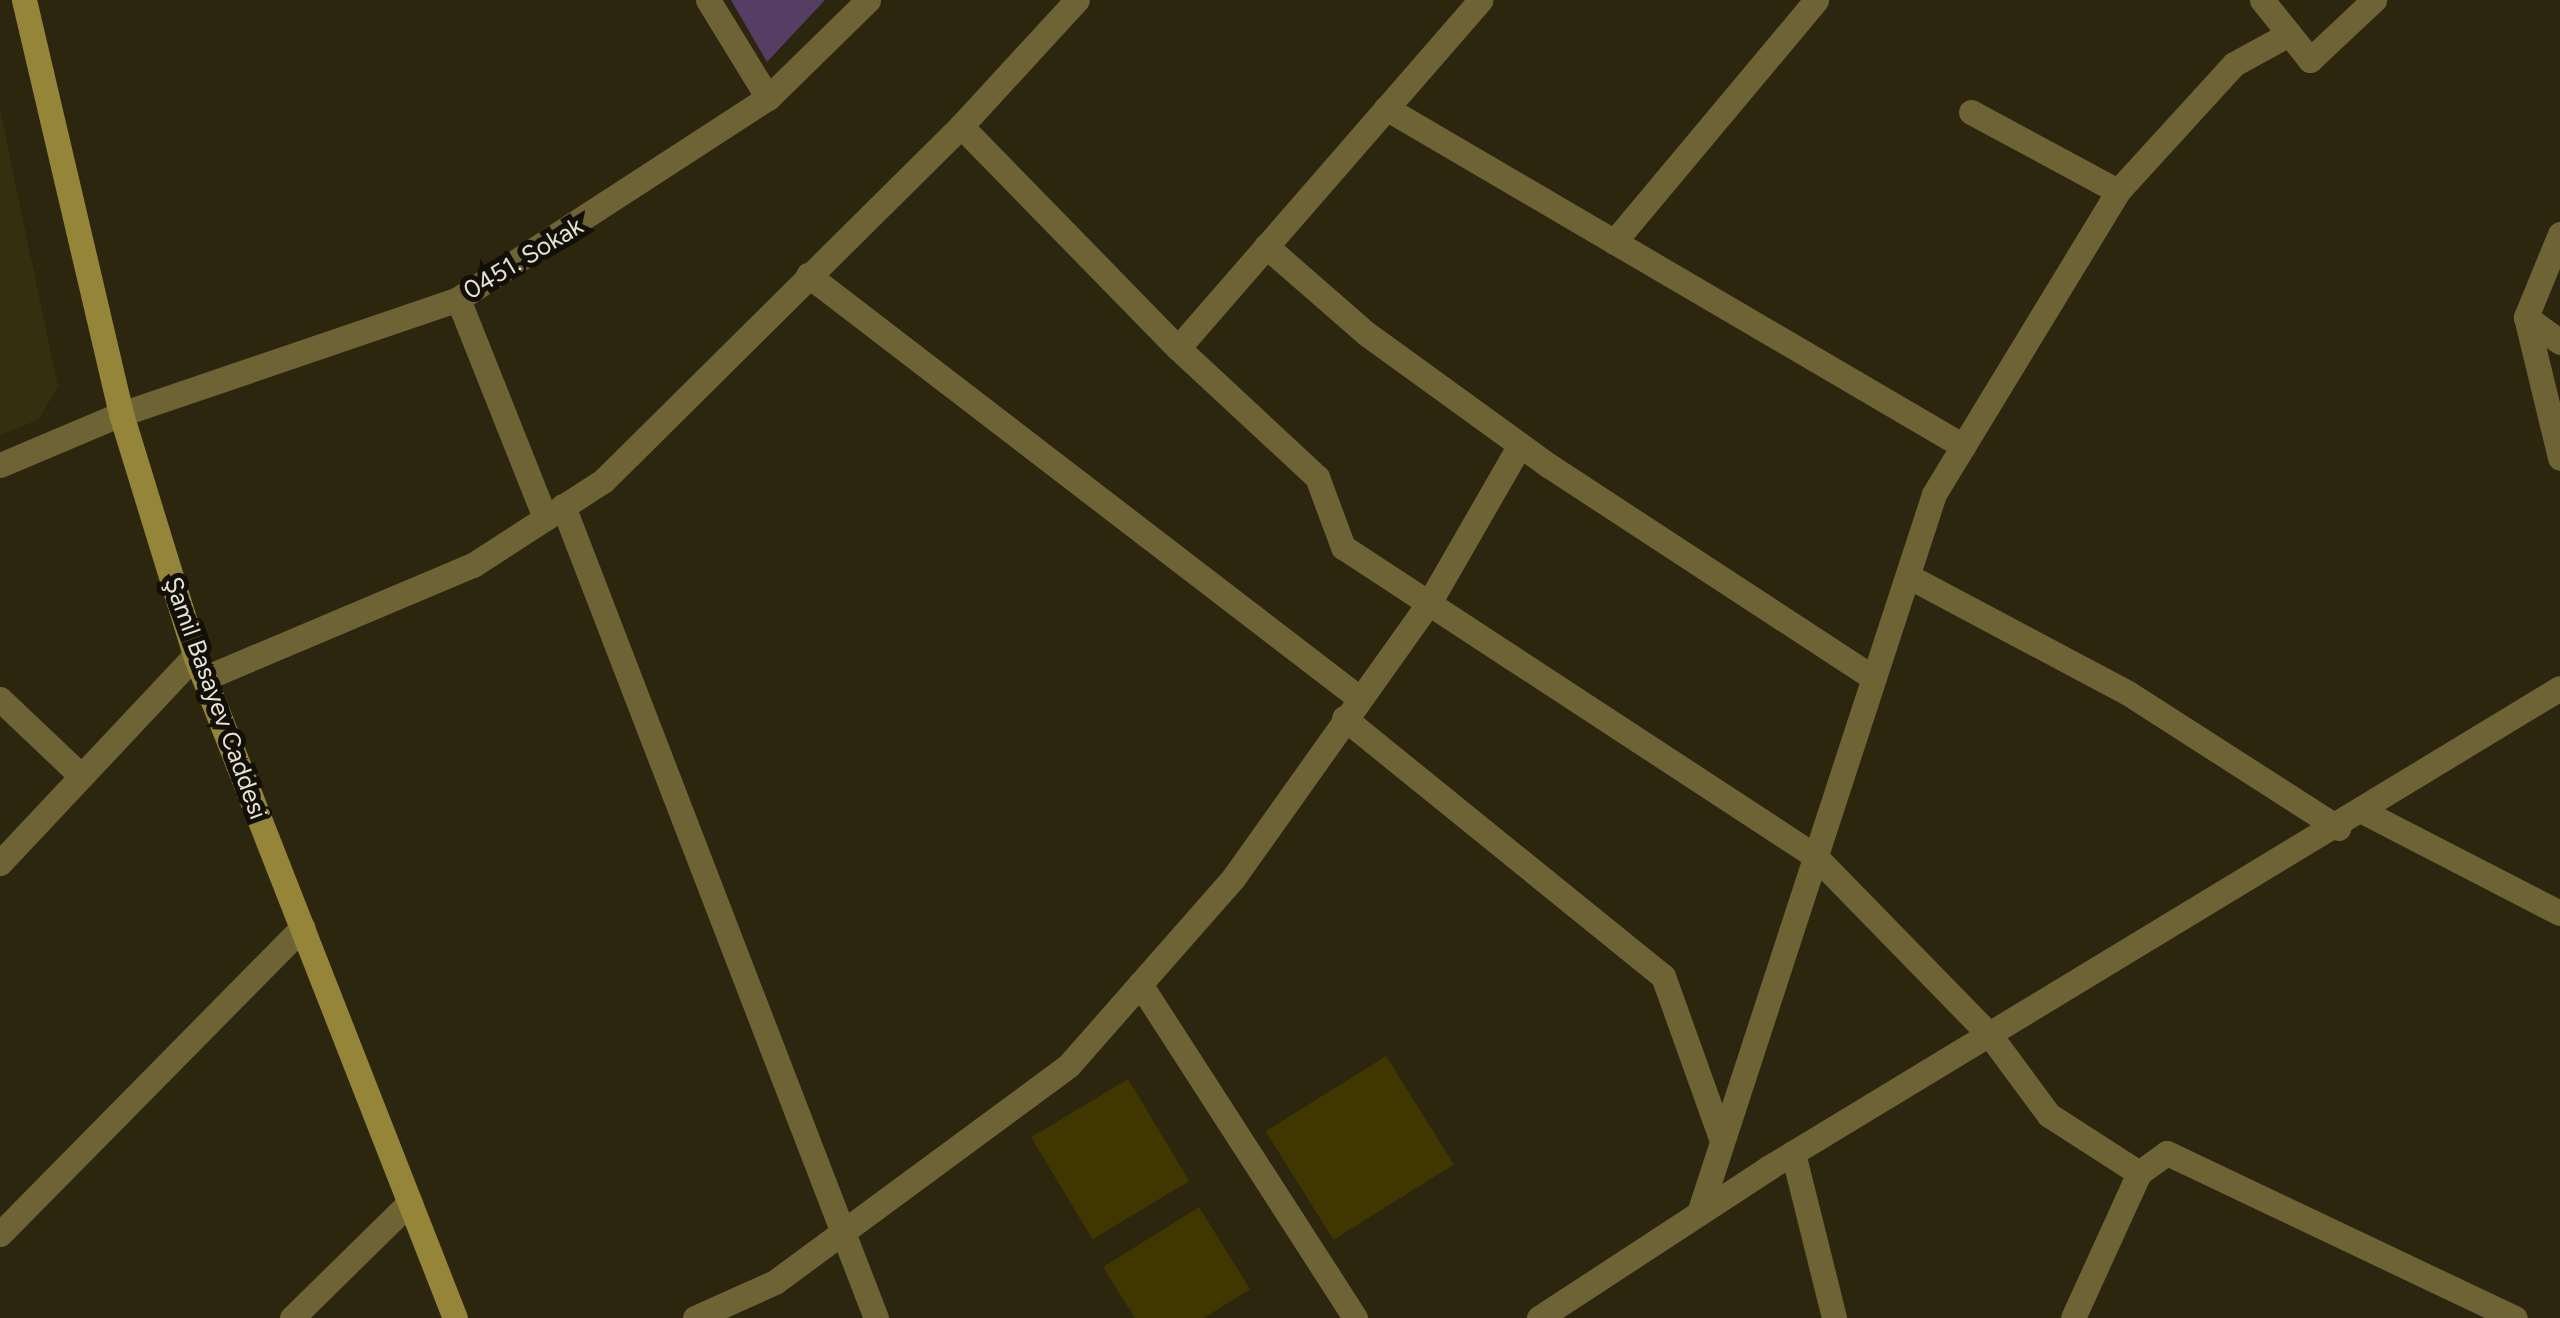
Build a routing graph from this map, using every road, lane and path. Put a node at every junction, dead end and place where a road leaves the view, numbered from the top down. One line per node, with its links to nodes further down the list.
1 (24, 0): 23 (street, Şamil Basayev Caddesi)
2 (708, 0): 10 (street)
3 (868, 0): 10 (street, 0451. Sokak)
4 (1077, 0): 13 (street)
5 (1480, 0): 11 (street)
6 (1816, 0): 16 (street)
7 (2262, 0): 9 (street)
8 (2374, 0): 9 (street)
9 (2290, 34): 14 (street)
10 (768, 98): 19 (street, 0451. Sokak)
11 (1386, 108): 16 (street); 17 (street)
12 (1972, 112): 14 (street)
13 (960, 126): 18 (street); 22 (street)
14 (2118, 191): 25 (street)
15 (2560, 234): 20 (street)
16 (1614, 242): 25 (street)
17 (1266, 246): 22 (street); 24 (street)
18 (808, 275): 28 (street); 35 (street)
19 (458, 299): 23 (street, 0451. Sokak); 28 (street)
20 (2526, 317): 21 (street); 26 (street)
21 (2560, 342)
22 (1178, 348): 30 (street)
23 (121, 414): 27 (street, 0451. Sokak); 31 (street, Şamil Basayev Caddesi)
24 (1520, 445): 30 (street); 32 (street)
25 (1964, 446): 29 (street)
26 (2560, 458)
27 (0, 465)
28 (554, 512): 31 (street); 51 (street)
29 (1908, 576): 32 (street); 38 (street)
30 (1430, 603): 35 (street); 39 (street)
31 (200, 667): 36 (street); 42 (street, Şamil Basayev Caddesi)
32 (1874, 678): 39 (street)
33 (2560, 688): 37 (street)
34 (0, 700): 36 (street)
35 (1351, 708): 43 (street); 45 (street)
36 (82, 776): 40 (street)
37 (2364, 812): 38 (street); 41 (street)
38 (2338, 828): 44 (street)
39 (1815, 856): 44 (street); 45 (street)
40 (0, 863)
41 (2560, 913)
42 (303, 927): 48 (street, Şamil Basayev Caddesi); 50 (street)
43 (1140, 984): 51 (street); 56 (street)
44 (1988, 1034): 46 (street); 47 (street)
45 (1722, 1141): 49 (street)
46 (1793, 1153): 49 (street); 58 (street)
47 (2138, 1173): 59 (street); 60 (street)
48 (410, 1202): 52 (street); 53 (street, Şamil Basayev Caddesi)
49 (1699, 1213): 57 (street)
50 (0, 1234)
51 (841, 1234): 54 (street); 55 (street)
52 (292, 1318)
53 (455, 1318)
54 (696, 1318)
55 (876, 1318)
56 (1355, 1318)
57 (1539, 1318)
58 (1834, 1318)
59 (2074, 1318)
60 (2514, 1318)

